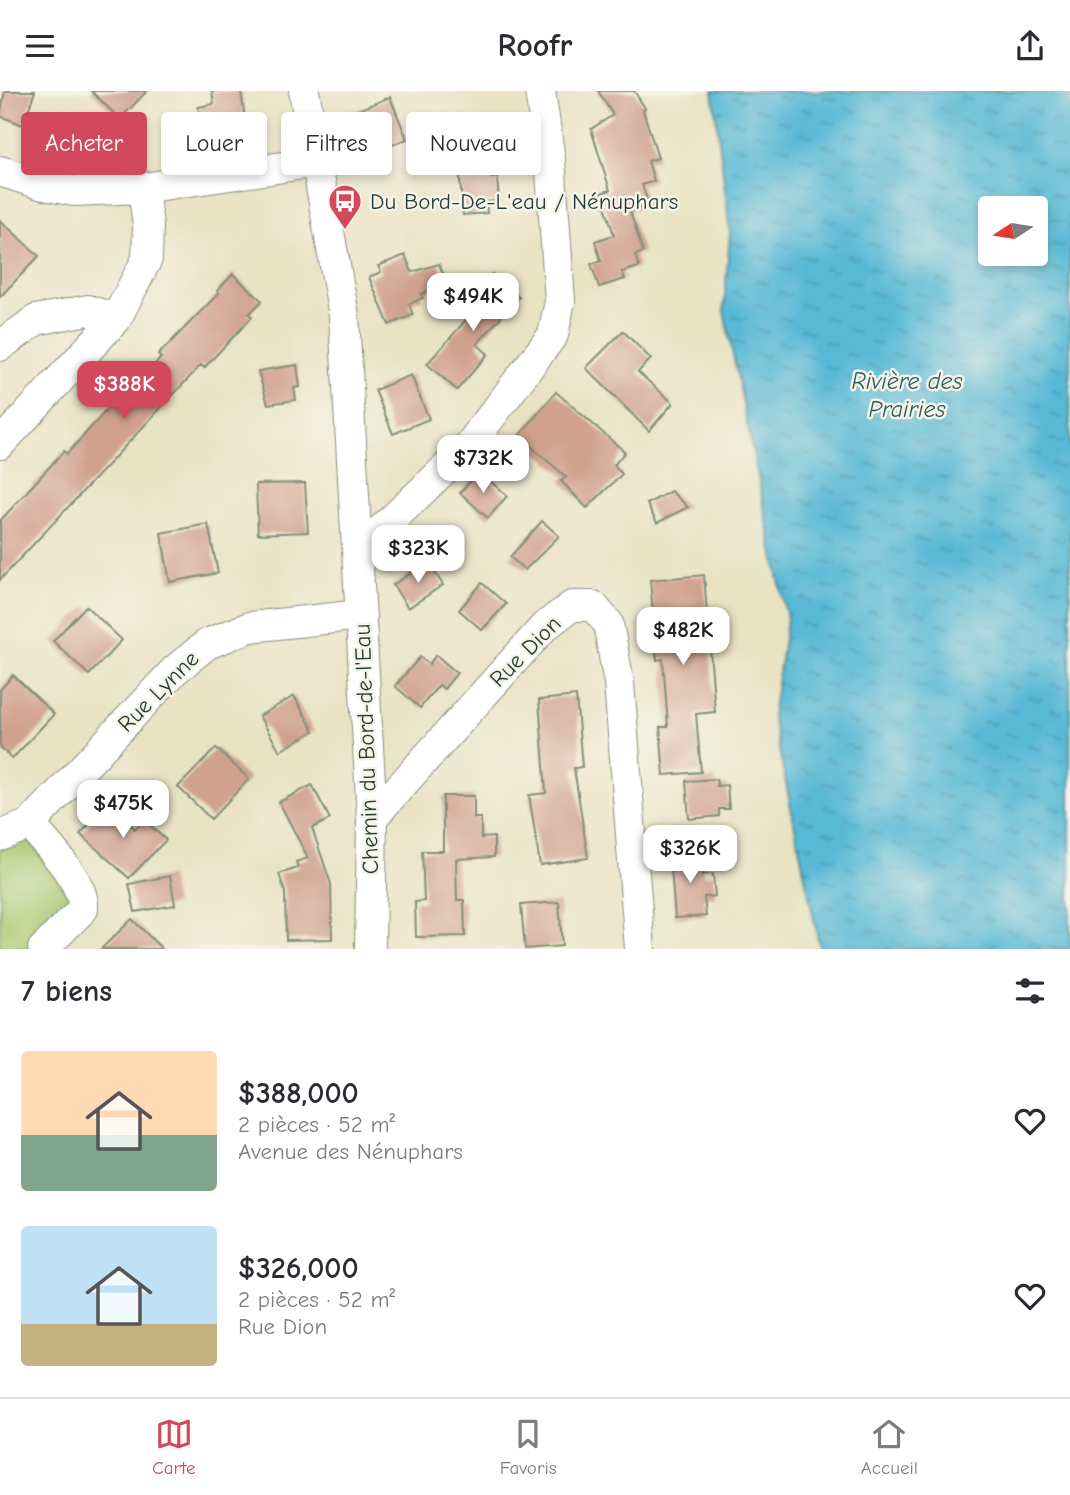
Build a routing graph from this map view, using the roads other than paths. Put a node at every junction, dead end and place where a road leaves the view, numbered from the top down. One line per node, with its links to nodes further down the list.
1 (304, 91): 3 (street, Chemin du Bord-de-l'Eau)
2 (540, 91): 11 (street)
3 (308, 112)
4 (281, 167): 7 (street)
5 (0, 171): 7 (street)
6 (318, 175): 11 (street, Chemin du Bord-de-l'Eau)
7 (143, 188): 8 (street)
8 (116, 319): 9 (street); 10 (street)
9 (0, 346)
10 (0, 444)
11 (359, 551): 12 (street, Chemin du Bord-de-l'Eau)
12 (361, 615): 13 (street, Chemin du Bord-de-l'Eau); 14 (street, Rue Lynne)
13 (372, 818): 17 (street, Chemin du Bord-de-l'Eau); 18 (street, Rue Dion)
14 (30, 824): 15 (street, Rue Lynne); 16 (street)
15 (0, 836)
16 (43, 949)
17 (370, 949)
18 (640, 949)

